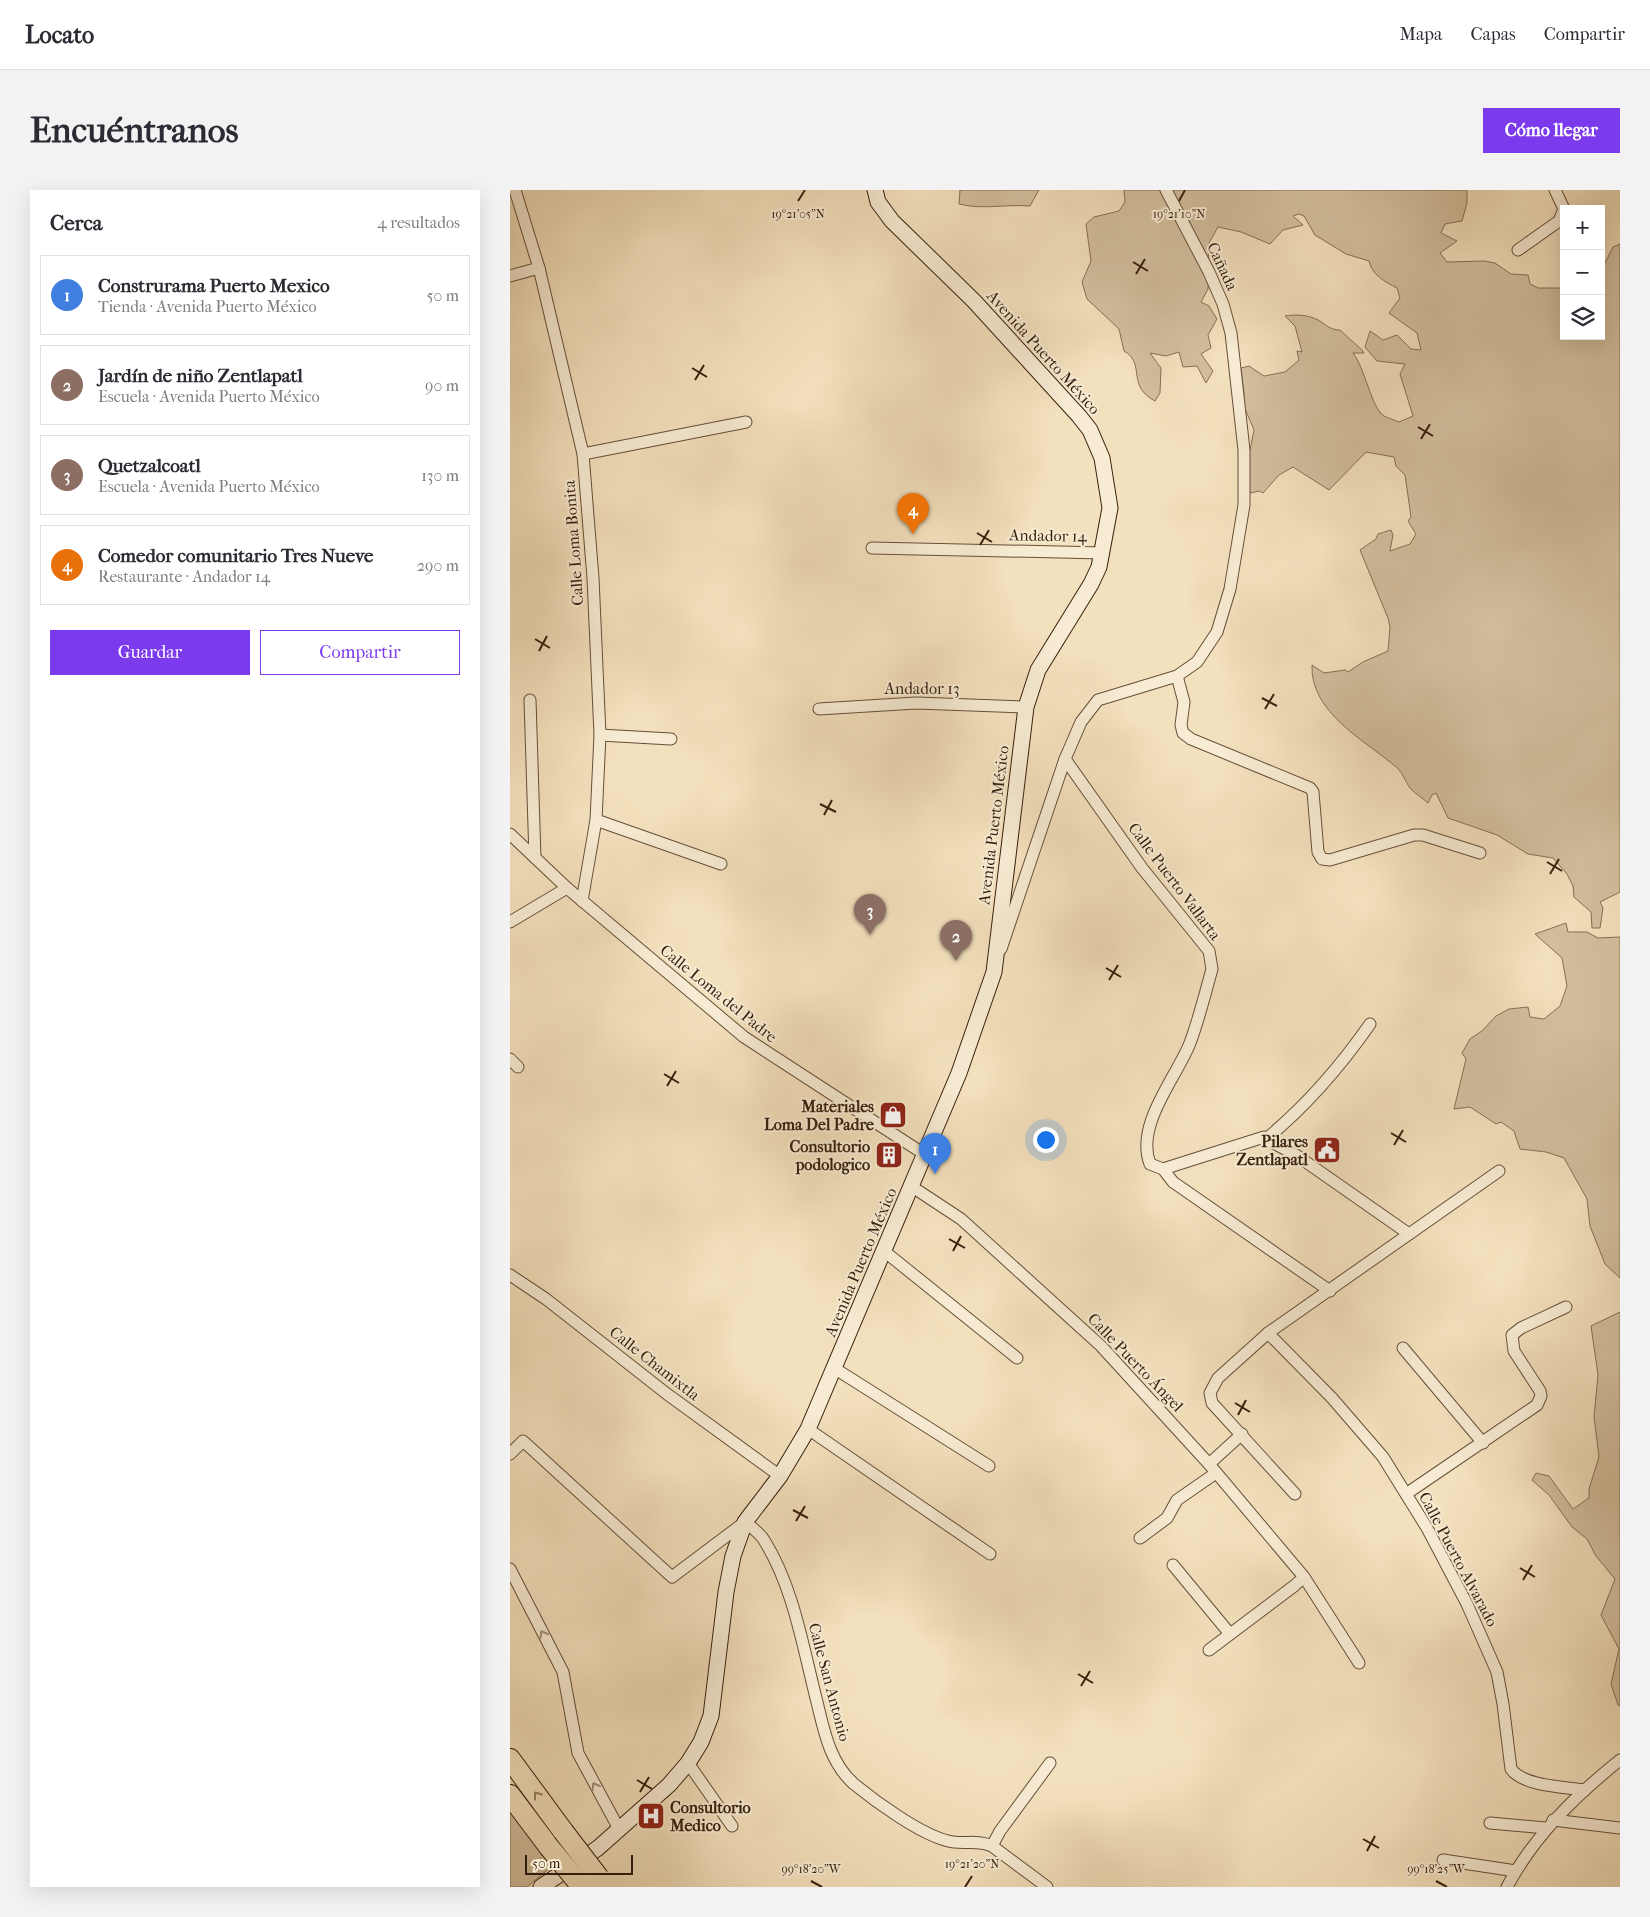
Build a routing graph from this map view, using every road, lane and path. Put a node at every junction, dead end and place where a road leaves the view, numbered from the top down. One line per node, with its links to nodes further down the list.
1 (515, 190): 8 (street, Calle Loma Bonita)
2 (875, 190): 13 (main road, Avenida Puerto México)
3 (1166, 190): 14 (street, Cañada)
4 (1555, 190): 5 (street)
5 (1562, 205)
6 (1560, 219): 7 (street)
7 (1518, 250)
8 (539, 268): 9 (street); 11 (street, Calle Loma Bonita)
9 (510, 276)
10 (746, 422): 11 (street)
11 (583, 454): 18 (street, Calle Loma Bonita)
12 (872, 548): 13 (street, Andador 14)
13 (1103, 553): 16 (main road, Avenida Puerto México)
14 (1177, 676): 20 (street, Cañada); 23 (street)
15 (530, 700): 24 (street)
16 (1026, 707): 17 (street, Andador 13); 29 (main road, Avenida Puerto México)
17 (819, 709)
18 (600, 735): 19 (street); 21 (street, Calle Loma Bonita)
19 (671, 739)
20 (1065, 759): 29 (street, Cañada); 33 (street, Calle Puerto Vallarta)
21 (596, 820): 25 (street); 27 (street, Calle Loma Bonita)
22 (510, 834): 24 (street, Calle Loma del Padre)
23 (1480, 853)
24 (535, 858): 26 (street, Calle Loma del Padre)
25 (721, 864)
26 (567, 888): 27 (street, Calle Loma del Padre); 28 (street)
27 (582, 901): 32 (street, Calle Loma del Padre)
28 (510, 922)
29 (994, 972): 32 (main road, Avenida Puerto México)
30 (1370, 1024): 31 (street)
31 (1266, 1139): 33 (street); 36 (street)
32 (924, 1154): 35 (main road, Avenida Puerto México)
33 (1163, 1169): 39 (street, Calle Puerto Vallarta)
34 (1499, 1171): 36 (street)
35 (911, 1186): 37 (main road, Avenida Puerto México); 50 (street, Calle Puerto Ángel)
36 (1410, 1234): 39 (street)
37 (884, 1251): 43 (street); 44 (main road, Avenida Puerto México)
38 (510, 1275): 51 (street, Calle Chamixtla)
39 (1330, 1291): 41 (street)
40 (1566, 1307): 47 (street)
41 (1268, 1333): 46 (street); 53 (street, Calle Puerto Alvarado)
42 (1403, 1348): 47 (street)
43 (1017, 1358)
44 (834, 1368): 45 (main road, Avenida Puerto México); 49 (street)
45 (808, 1429): 51 (main road, Avenida Puerto México); 56 (street)
46 (1242, 1434): 50 (street); 52 (street)
47 (1482, 1443): 53 (street)
48 (510, 1454): 54 (street)
49 (989, 1466)
50 (1212, 1469): 55 (street); 59 (street, Calle Puerto Ángel)
51 (780, 1476): 54 (main road, Avenida Puerto México)
52 (1295, 1494)
53 (1406, 1494): 67 (street, Calle Puerto Alvarado)
54 (745, 1522): 65 (main road, Avenida Puerto México); 74 (street, Calle San Antonio)
55 (1140, 1538)
56 (990, 1554)
57 (1173, 1566): 60 (street)
58 (510, 1570): 73 (street, one-way to 58)
59 (1304, 1577): 60 (street); 62 (street, Calle Puerto Ángel)
60 (1230, 1634): 61 (street)
61 (1208, 1650)
62 (1359, 1663)
63 (510, 1759): 77 (highway, one-way to 63, bridge)
64 (1620, 1760): 67 (street)
65 (688, 1763): 71 (street); 73 (main road, Avenida Puerto México)
66 (1050, 1763): 74 (street)
67 (1585, 1790): 70 (street)
68 (510, 1796): 77 (highway, bridge)
69 (1490, 1823): 70 (street)
70 (1550, 1824): 72 (street); 76 (street)
71 (732, 1826)
72 (1620, 1828)
73 (619, 1829): 78 (main road, Avenida Puerto México)
74 (992, 1846): 79 (street, Calle San Antonio)
75 (1443, 1860): 76 (street)
76 (1516, 1870): 80 (street)
77 (596, 1884)
78 (541, 1887)
79 (1047, 1887)
80 (1507, 1887)

